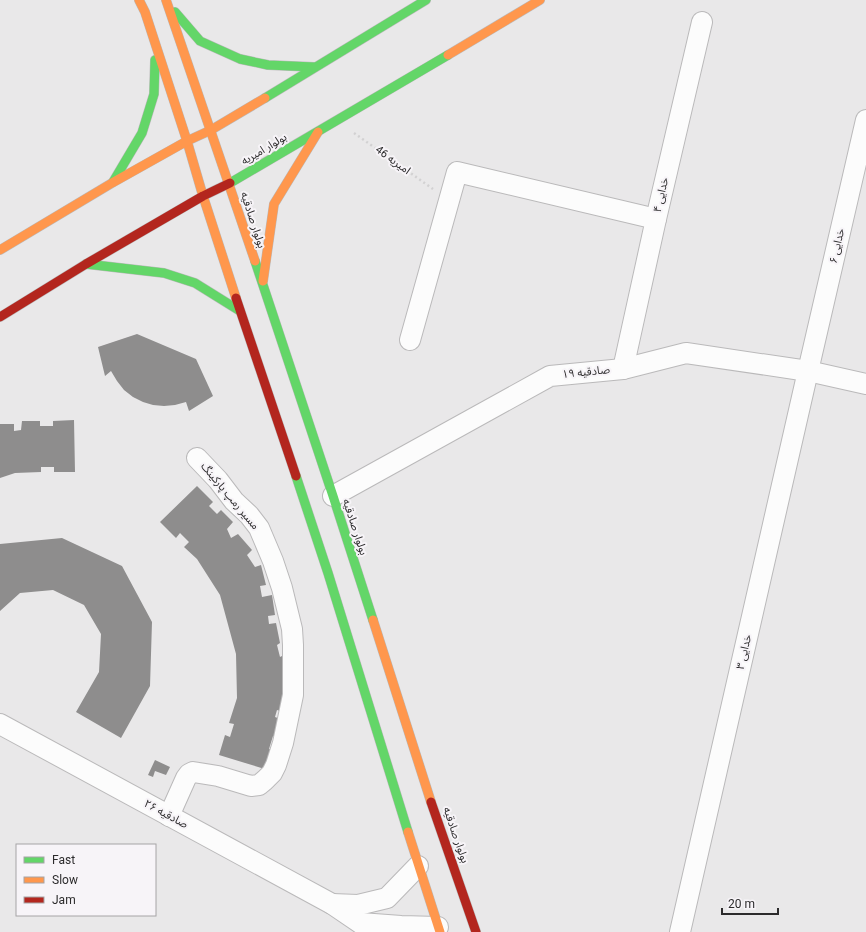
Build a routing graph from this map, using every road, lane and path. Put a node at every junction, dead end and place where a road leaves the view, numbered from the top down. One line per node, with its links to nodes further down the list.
1 (139, 0): 6 (main road)
2 (426, 0): 7 (main road)
3 (540, 0): 8 (main road, بولوار امیریه)
4 (167, 2): 7 (main road); 10 (main road, بولوار صادقیه)
5 (702, 22): 17 (street, خدایی ۴)
6 (156, 47): 12 (main road); 13 (main road)
7 (314, 67): 10 (main road)
8 (336, 120): 11 (main road, بولوار امیریه); 16 (path, امیریه 46)
9 (866, 120): 25 (street, خدایی ۶)
10 (211, 130): 12 (main road); 14 (main road, بولوار صادقیه)
11 (319, 130): 14 (main road, بولوار امیریه); 20 (main road)
12 (187, 141): 13 (main road); 15 (main road)
13 (112, 183): 18 (main road)
14 (229, 184): 15 (main road, بولوار امیریه); 20 (main road, بولوار صادقیه)
15 (203, 196): 19 (main road, بولوار امیریه); 21 (main road)
16 (449, 201): 17 (street); 23 (street)
17 (656, 219): 24 (street, خدایی ۴)
18 (0, 250)
19 (86, 264): 21 (main road); 22 (main road, بولوار امیریه)
20 (263, 286): 28 (main road, بولوار صادقیه)
21 (240, 311): 31 (main road)
22 (0, 317)
23 (410, 340)
24 (623, 369): 25 (street, صادقیه ۱۹); 28 (street, صادقیه ۱۹)
25 (808, 371): 26 (street, صادقیه ۱۹); 35 (street, خدایی ۳)
26 (866, 384)
27 (197, 458): 30 (street, مسیر رمپ پارکینگ)
28 (333, 496): 34 (main road, بولوار صادقیه)
29 (0, 724): 30 (street, صادقیه ۲۶)
30 (169, 816): 32 (street, صادقیه ۲۶)
31 (418, 866): 32 (street, صادقیه ۲۶); 33 (main road)
32 (332, 904): 33 (street, صادقیه ۲۶)
33 (439, 930)
34 (476, 932)
35 (680, 932)

